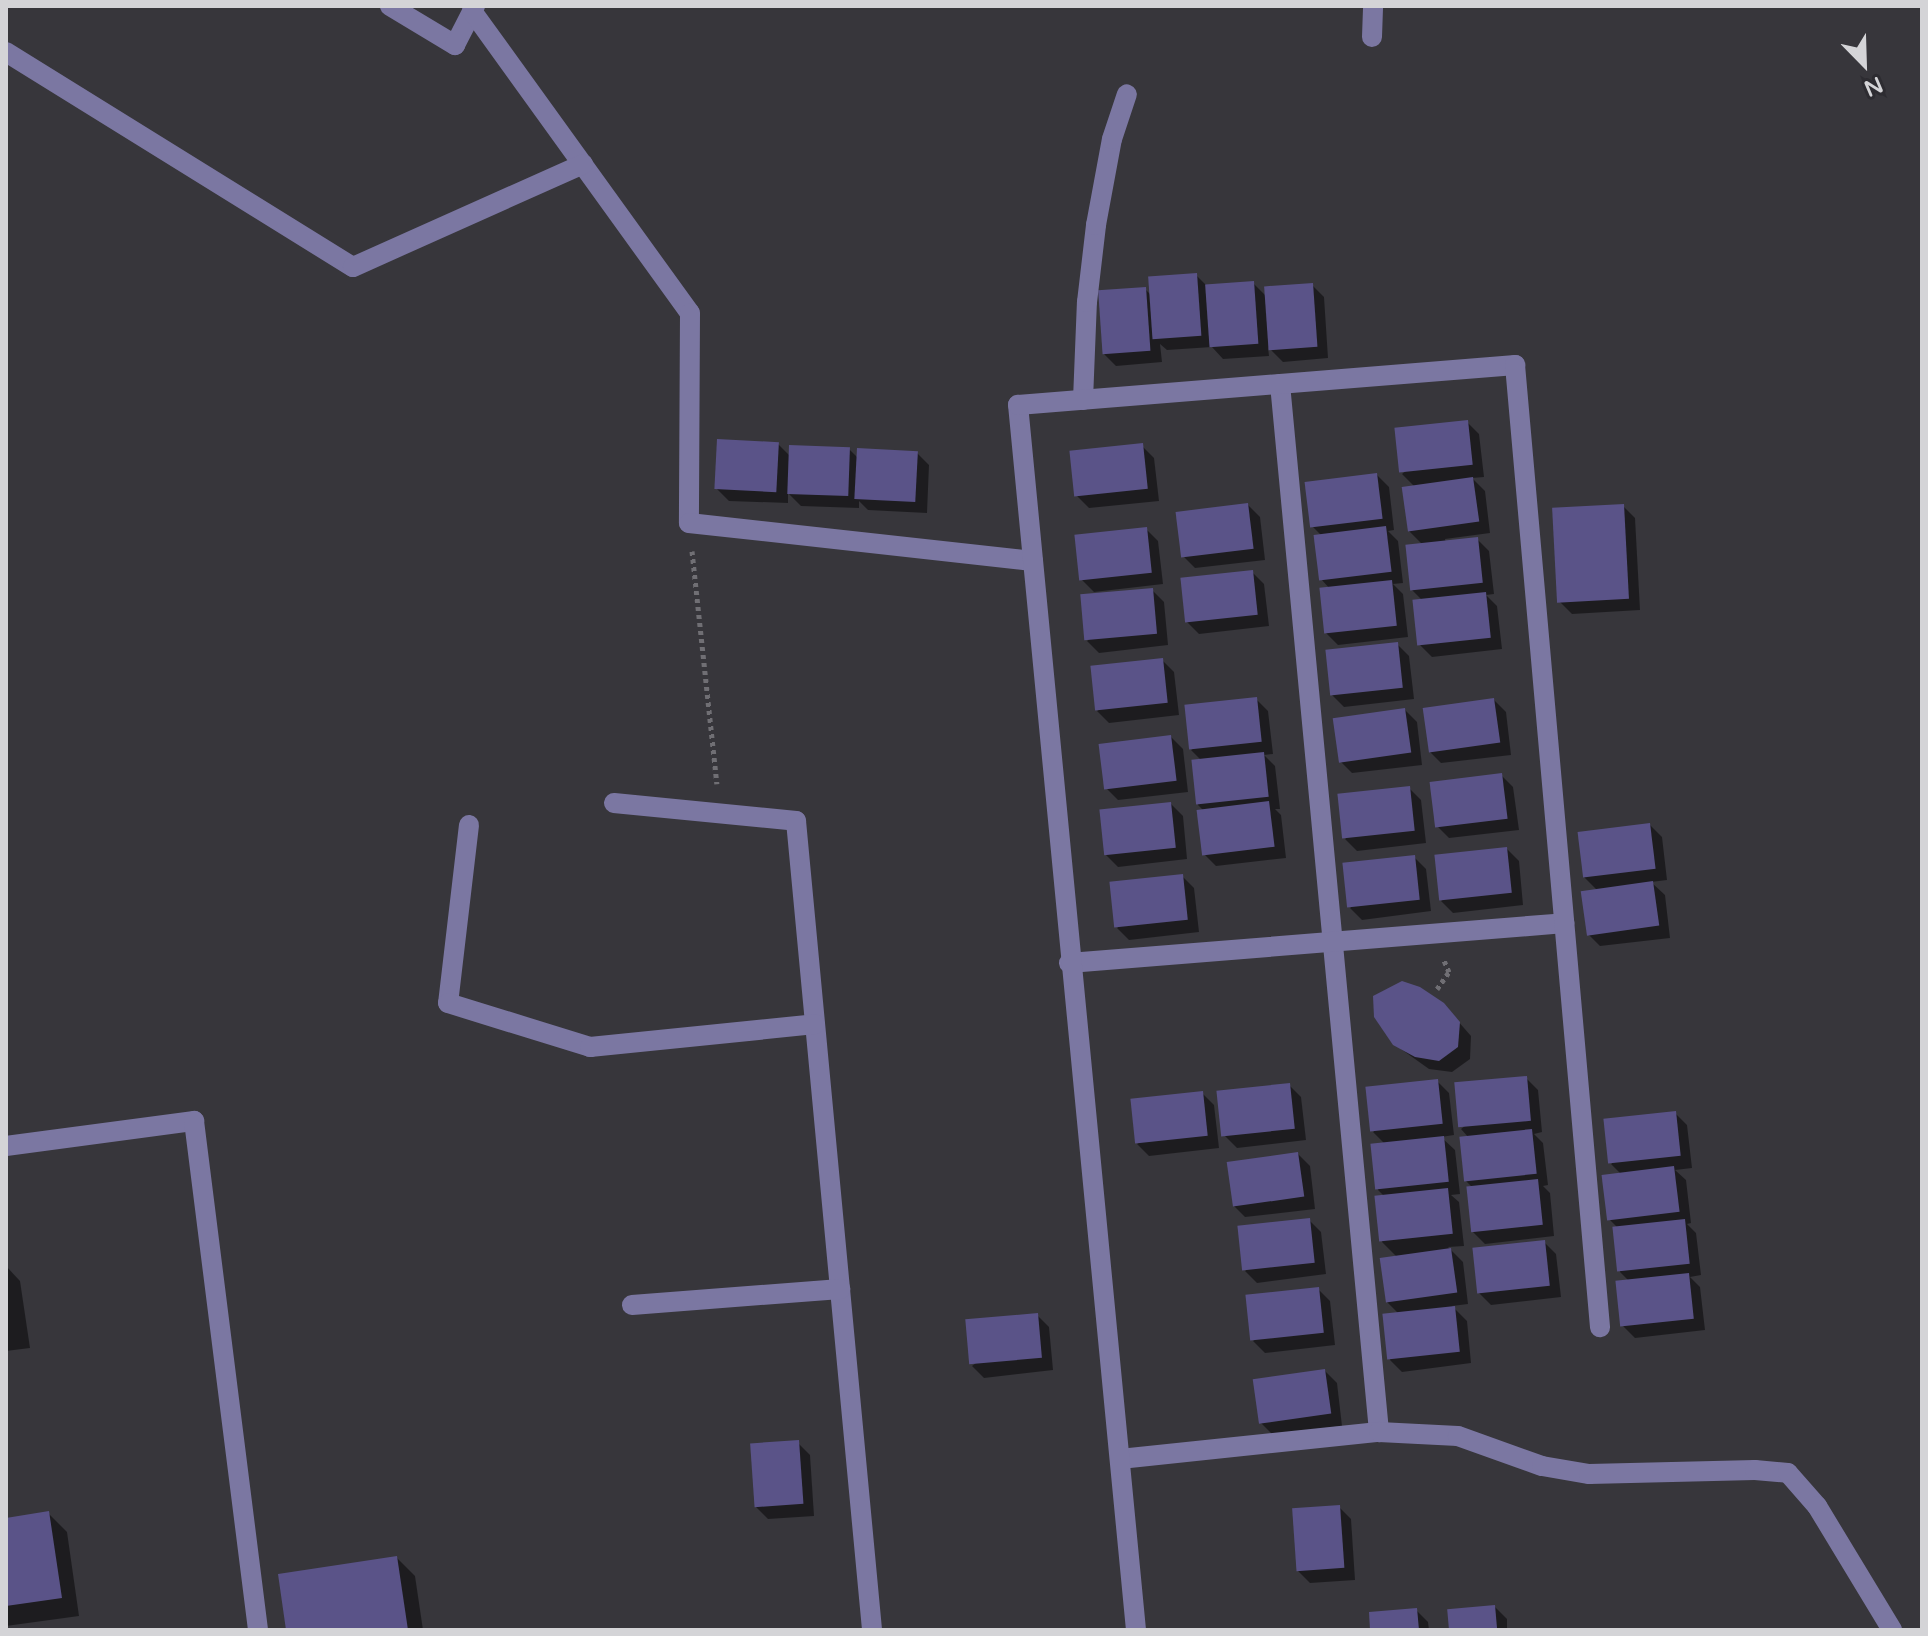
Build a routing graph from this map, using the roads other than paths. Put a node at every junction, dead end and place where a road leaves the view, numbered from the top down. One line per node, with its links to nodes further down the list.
1 (390, 6): 3 (street)
2 (1373, 6): 4 (street)
3 (473, 9): 7 (street)
4 (1372, 37)
5 (6, 52): 7 (street)
6 (1127, 94): 9 (street)
7 (583, 164): 10 (street)
8 (1280, 384): 9 (street); 13 (street); 14 (street)
9 (1083, 400): 10 (street)
10 (1033, 561): 15 (street)
11 (614, 803): 16 (street)
12 (469, 825): 16 (street)
13 (1564, 923): 14 (street); 20 (street)
14 (1330, 940): 15 (street); 21 (street)
15 (1069, 963): 22 (street)
16 (815, 1024): 18 (street)
17 (6, 1146): 23 (street)
18 (840, 1289): 19 (street); 24 (street)
19 (632, 1305)
20 (1600, 1327)
21 (1379, 1432): 22 (street); 26 (street)
22 (1120, 1459): 25 (street)
23 (258, 1630)
24 (872, 1630)
25 (1136, 1630)
26 (1892, 1630)

